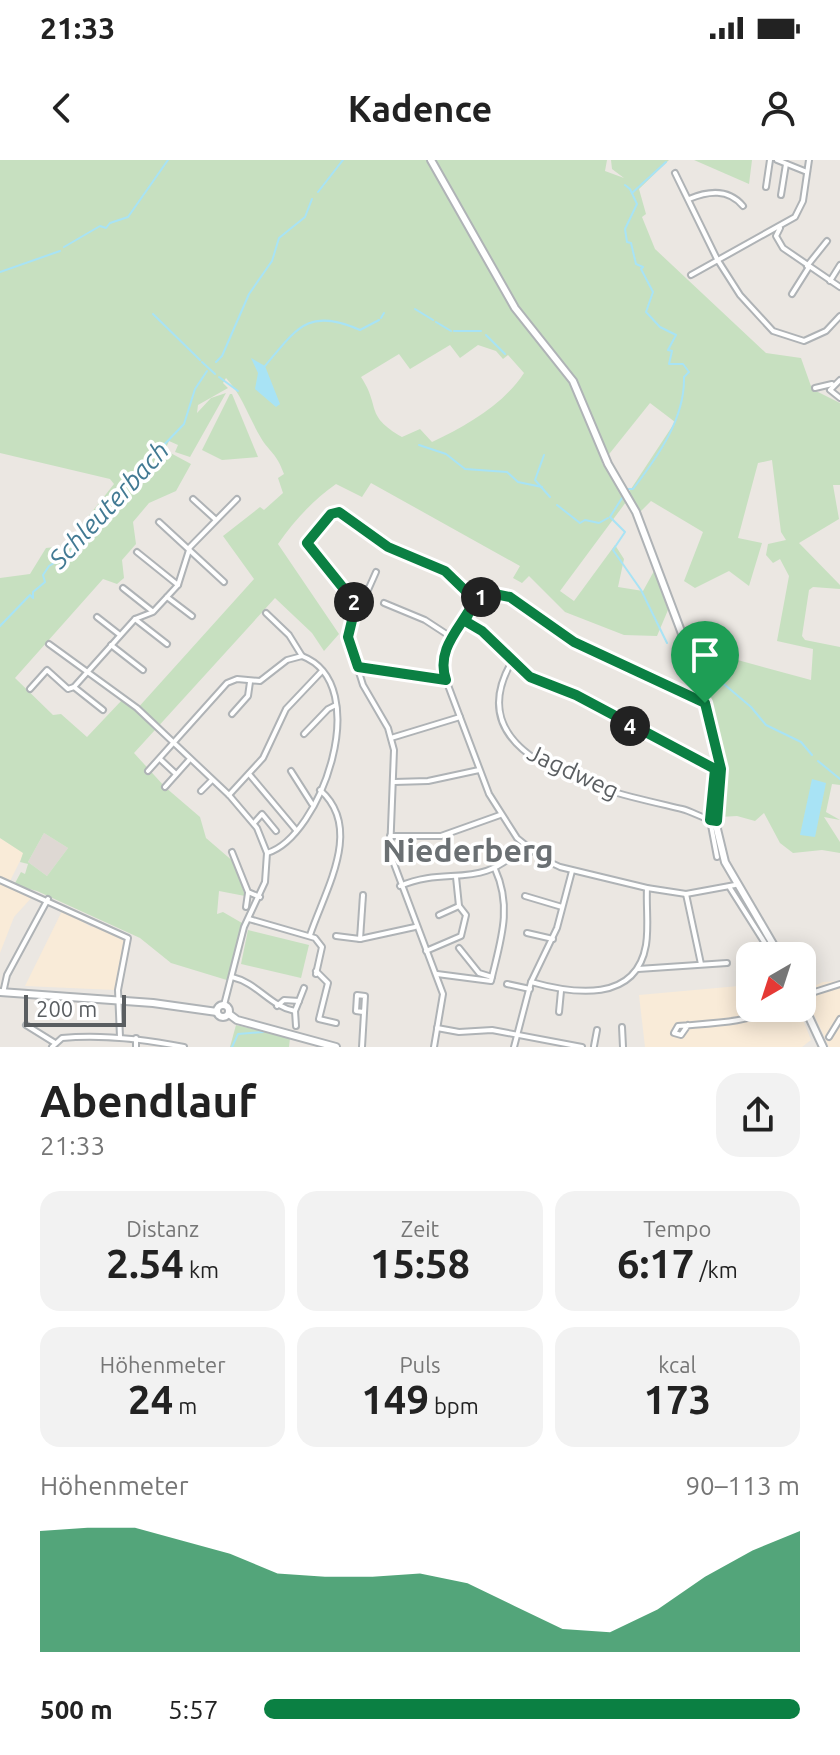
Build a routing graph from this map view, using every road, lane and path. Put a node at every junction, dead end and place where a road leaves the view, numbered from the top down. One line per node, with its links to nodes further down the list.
1 (431, 160): 61 (street)
2 (770, 160): 8 (street)
3 (777, 160): 5 (street)
4 (809, 160): 6 (street)
5 (786, 164): 6 (street); 9 (street)
6 (807, 172): 12 (street)
7 (675, 173): 10 (street)
8 (766, 187)
9 (781, 195)
10 (689, 199): 11 (street); 14 (street)
11 (743, 206)
12 (782, 227): 14 (street); 16 (street)
13 (827, 241): 16 (street)
14 (717, 259): 17 (street); 21 (street)
15 (840, 265): 18 (street)
16 (808, 266): 18 (street); 20 (street)
17 (691, 275)
18 (830, 281): 19 (street)
19 (840, 287)
20 (792, 294)
21 (840, 316)
22 (840, 380): 23 (street)
23 (832, 384): 24 (street); 25 (street)
24 (815, 388)
25 (840, 398)
26 (193, 499): 28 (street)
27 (237, 499): 28 (street)
28 (215, 520): 30 (street)
29 (159, 522): 30 (street)
30 (190, 547): 33 (street); 34 (street)
31 (137, 552): 34 (street)
32 (376, 572): 39 (street)
33 (224, 582)
34 (178, 585): 36 (street)
35 (123, 588): 40 (street)
36 (167, 597): 40 (street); 42 (street)
37 (475, 600): 39 (street); 45 (street); 61 (street)
38 (384, 603): 47 (street)
39 (356, 604): 53 (street)
40 (153, 612): 44 (street)
41 (266, 613): 51 (street)
42 (192, 616)
43 (97, 617): 46 (street)
44 (135, 619): 46 (street); 49 (street)
45 (465, 621): 47 (street); 52 (street)
46 (120, 635): 50 (street)
47 (451, 637): 57 (street)
48 (49, 644): 54 (street)
49 (167, 644)
50 (111, 645): 54 (street); 55 (street)
51 (302, 656): 56 (street); 58 (street)
52 (511, 663): 84 (street); 84 (street, Jagdweg)
53 (358, 667): 57 (street); 67 (street)
54 (89, 670): 59 (street); 68 (street)
55 (143, 670)
56 (322, 671): 62 (street); 75 (street)
57 (446, 680): 65 (street)
58 (250, 682): 64 (street); 68 (street)
59 (74, 687): 60 (street); 63 (street)
60 (30, 689)
61 (705, 703): 84 (street)
62 (336, 705): 66 (street); 79 (street)
63 (103, 710)
64 (232, 714)
65 (460, 717): 67 (street); 71 (street)
66 (304, 734)
67 (391, 738): 77 (street)
68 (173, 742): 69 (street); 70 (street)
69 (160, 758): 72 (street); 74 (street)
70 (190, 759): 74 (street); 76 (street)
71 (479, 770): 77 (street); 83 (street)
72 (148, 771)
73 (291, 771): 82 (street)
74 (176, 774): 78 (street)
75 (249, 774): 81 (street); 86 (street)
76 (212, 780): 80 (street); 81 (street)
77 (394, 782): 88 (street)
78 (165, 787)
79 (320, 789): 82 (street); 113 (street)
80 (201, 791)
81 (229, 795): 85 (street)
82 (312, 804): 86 (street)
83 (500, 815): 88 (street); 89 (street)
84 (713, 821): 92 (street); 98 (street)
85 (254, 823): 87 (street); 91 (street)
86 (296, 830): 91 (street)
87 (276, 831)
88 (389, 836): 97 (street)
89 (524, 845): 93 (street); 94 (street)
90 (232, 852): 100 (street)
91 (267, 853): 104 (street)
92 (717, 857)
93 (495, 869): 95 (street); 126 (street)
94 (572, 871): 99 (street); 108 (street)
95 (456, 877): 97 (street); 106 (street)
96 (0, 880): 105 (street)
97 (400, 886): 111 (street)
98 (732, 886): 101 (street); 117 (street); 118 (street)
99 (647, 888): 101 (street); 123 (street)
100 (248, 892): 104 (street); 107 (street)
101 (686, 894): 122 (street)
102 (363, 895): 115 (street)
103 (525, 896): 108 (street)
104 (260, 897): 110 (street)
105 (48, 899): 134 (street); 135 (street)
106 (459, 906): 109 (street); 120 (street)
107 (246, 907)
108 (562, 907): 116 (street)
109 (439, 915)
110 (249, 919): 113 (street); 125 (street)
111 (415, 927): 115 (street); 120 (street)
112 (527, 933): 116 (street)
113 (310, 935): 147 (street)
114 (336, 936): 115 (street)
115 (360, 939)
116 (553, 939): 127 (street)
117 (765, 942)
118 (770, 942)
119 (459, 948): 126 (street)
120 (426, 951): 124 (street)
121 (727, 963): 122 (street)
122 (701, 964): 123 (street)
123 (638, 969): 132 (street)
124 (437, 974): 126 (street); 152 (street)
125 (232, 977): 137 (street); 138 (street)
126 (492, 977)
127 (531, 982): 131 (street); 132 (street)
128 (507, 984): 131 (street)
129 (840, 984): 133 (street)
130 (304, 988): 136 (street)
131 (530, 989): 154 (street)
132 (561, 991): 142 (street)
133 (816, 992)
134 (2, 993): 135 (street)
135 (118, 1001): 140 (street); 155 (street)
136 (299, 1001): 138 (street); 139 (street)
137 (224, 1005): 140 (street); 143 (street)
138 (277, 1006): 139 (street)
139 (295, 1011): 150 (street)
140 (217, 1012): 143 (street)
141 (363, 1012): 163 (street)
142 (559, 1012)
143 (229, 1014): 162 (street)
144 (840, 1019): 156 (street)
145 (736, 1022): 149 (street)
146 (812, 1022): 159 (street)
147 (336, 1023)
148 (26, 1025): 158 (street)
149 (688, 1025)
150 (296, 1026)
151 (622, 1027): 168 (street)
152 (437, 1028): 154 (street); 164 (street)
153 (597, 1030): 167 (street)
154 (517, 1035): 165 (street); 166 (street)
155 (120, 1037): 157 (street); 158 (street)
156 (829, 1037)
157 (136, 1038): 160 (street); 161 (street)
158 (54, 1045)
159 (823, 1045)
160 (136, 1047)
161 (181, 1047)
162 (336, 1047)
163 (362, 1047)
164 (434, 1047)
165 (514, 1047)
166 (582, 1047)
167 (594, 1047)
168 (623, 1047)

